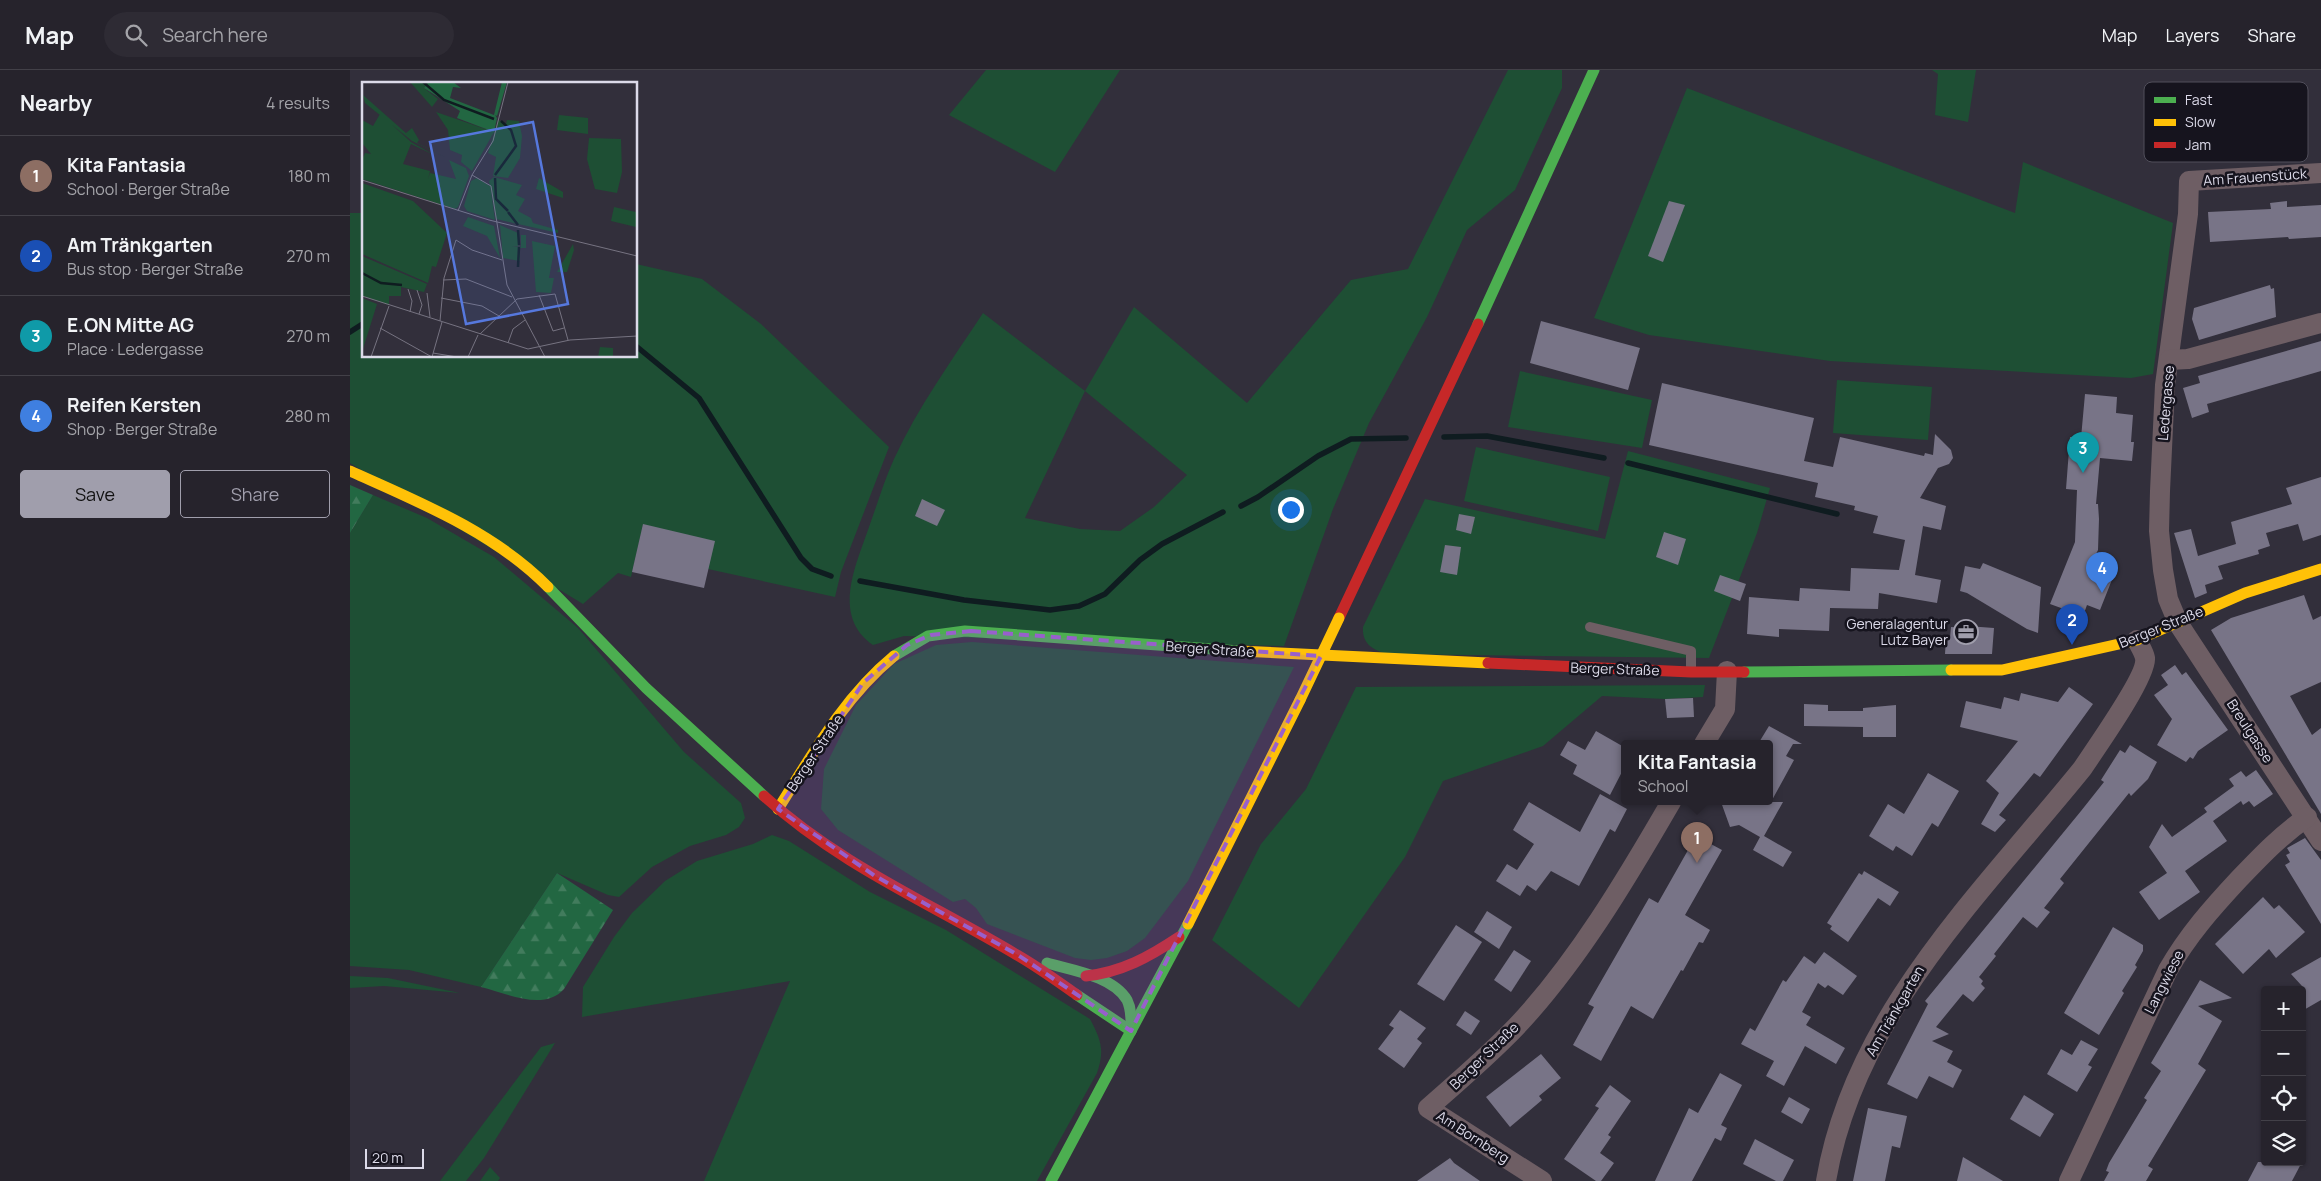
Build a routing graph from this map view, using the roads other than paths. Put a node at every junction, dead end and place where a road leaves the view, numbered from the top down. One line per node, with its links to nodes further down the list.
1 (1594, 70): 18 (main road, bridge)
2 (2321, 173): 3 (street, Am Frauenstück)
3 (2189, 181): 5 (street, Ledergasse)
4 (2321, 323): 5 (street)
5 (2169, 360): 8 (street, Ledergasse)
6 (350, 471): 15 (main road)
7 (2321, 569): 8 (main road, Berger Straße)
8 (2178, 623): 10 (main road, Berger Straße); 16 (street, Breulgasse)
9 (1590, 627): 12 (lane)
10 (2137, 640): 11 (main road, Berger Straße); 25 (street, Am Tränkgarten)
11 (1727, 671): 12 (main road, Berger Straße); 13 (street)
12 (1690, 672): 15 (main road, Berger Straße)
13 (1706, 740)
14 (1669, 805): 22 (street, Berger Straße)
15 (778, 809): 19 (main road)
16 (2306, 817): 17 (street, Breulgasse); 26 (street, Langwiese)
17 (2321, 841)
18 (1182, 935): 20 (main road); 21 (main road)
19 (1018, 955): 20 (main road); 21 (main road)
20 (1086, 976): 21 (main road)
21 (1131, 1031): 23 (main road)
22 (1428, 1108): 24 (street, Am Bornberg)
23 (1051, 1181)
24 (1542, 1181)
25 (1826, 1181)
26 (2069, 1181)

